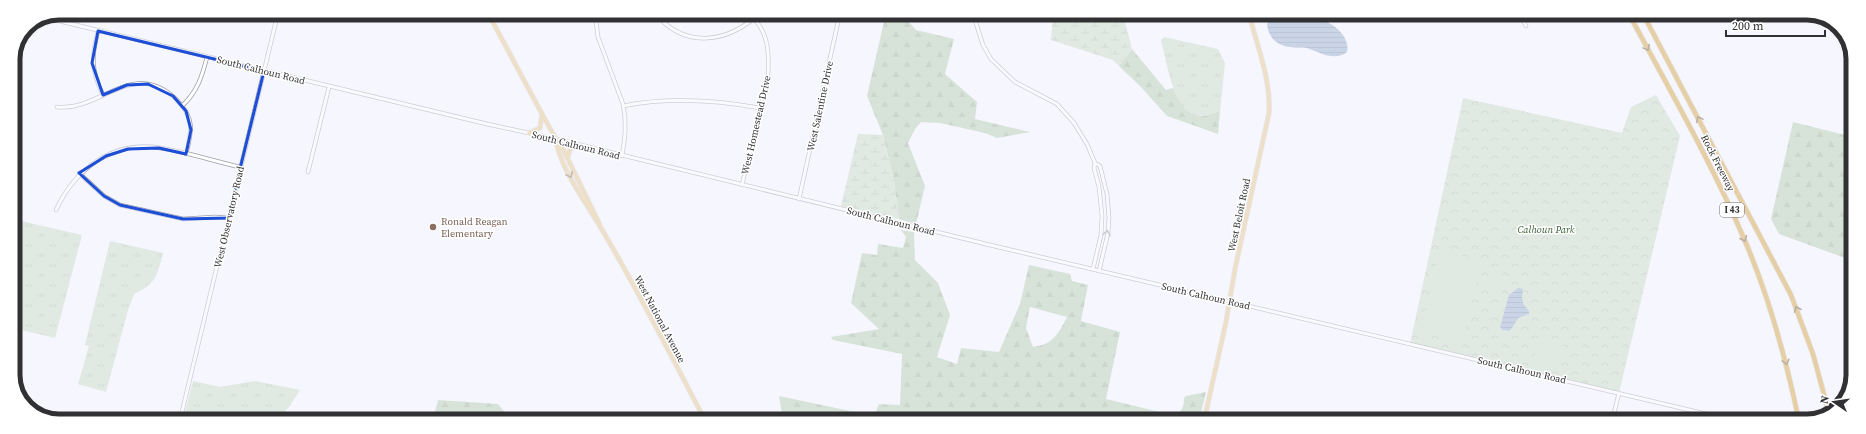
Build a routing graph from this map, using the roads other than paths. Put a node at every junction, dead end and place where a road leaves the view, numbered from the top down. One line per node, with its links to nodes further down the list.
1 (56, 20): 15 (street, South Calhoun Road)
2 (276, 20): 17 (street, West Observatory Road)
3 (492, 20): 24 (main road, West National Avenue)
4 (595, 20): 21 (street)
5 (662, 20): 6 (street)
6 (752, 20)
7 (755, 20): 23 (street, West Homestead Drive)
8 (838, 20): 38 (street, West Salentine Drive)
9 (1251, 20): 46 (main road, West Beloit Road)
10 (1523, 20): 14 (street)
11 (1632, 20): 54 (highway, Rock Freeway / I 43, one-way to 54)
12 (1646, 20): 48 (highway, Rock Freeway / I 43, one-way to 12)
13 (976, 22): 31 (street)
14 (1526, 26)
15 (98, 31): 16 (street, South Calhoun Road); 19 (street)
16 (207, 57): 17 (street, South Calhoun Road); 20 (street)
17 (264, 71): 18 (street, South Calhoun Road); 32 (street, West Observatory Road)
18 (329, 87): 25 (street, South Calhoun Road); 33 (street)
19 (102, 95): 20 (street); 22 (street)
20 (182, 106): 28 (street)
21 (623, 106): 23 (street); 29 (street)
22 (57, 108)
23 (760, 108): 35 (street, West Homestead Drive)
24 (542, 114): 25 (main road); 26 (main road, West National Avenue)
25 (529, 133): 26 (street, South Calhoun Road)
26 (556, 139): 27 (street, South Calhoun Road); 30 (main road, West National Avenue); 43 (main road, West National Avenue, one-way to 43)
27 (576, 144): 29 (street, South Calhoun Road); 30 (main road)
28 (186, 154): 32 (street); 34 (street)
29 (622, 156): 35 (street, South Calhoun Road)
30 (569, 161): 43 (main road, West National Avenue)
31 (1096, 162): 36 (street); 37 (street)
32 (240, 167): 41 (street, West Observatory Road)
33 (308, 172)
34 (80, 173): 39 (street); 41 (street)
35 (742, 185): 38 (street, South Calhoun Road)
36 (1106, 189): 37 (street); 42 (street)
37 (1100, 190): 40 (street)
38 (799, 199): 44 (street, South Calhoun Road)
39 (56, 210)
40 (1102, 217): 42 (street); 44 (street)
41 (228, 218): 49 (street, West Observatory Road)
42 (1109, 218): 45 (street, one-way to 42)
43 (600, 226): 50 (main road, West National Avenue)
44 (1093, 269): 45 (street, South Calhoun Road)
45 (1099, 271): 46 (street, South Calhoun Road)
46 (1230, 301): 47 (street, South Calhoun Road); 51 (main road, West Beloit Road)
47 (1619, 393): 52 (street); 53 (street, South Calhoun Road)
48 (1828, 408)
49 (181, 414)
50 (701, 414)
51 (1206, 414)
52 (1614, 414)
53 (1707, 414)
54 (1796, 414)

